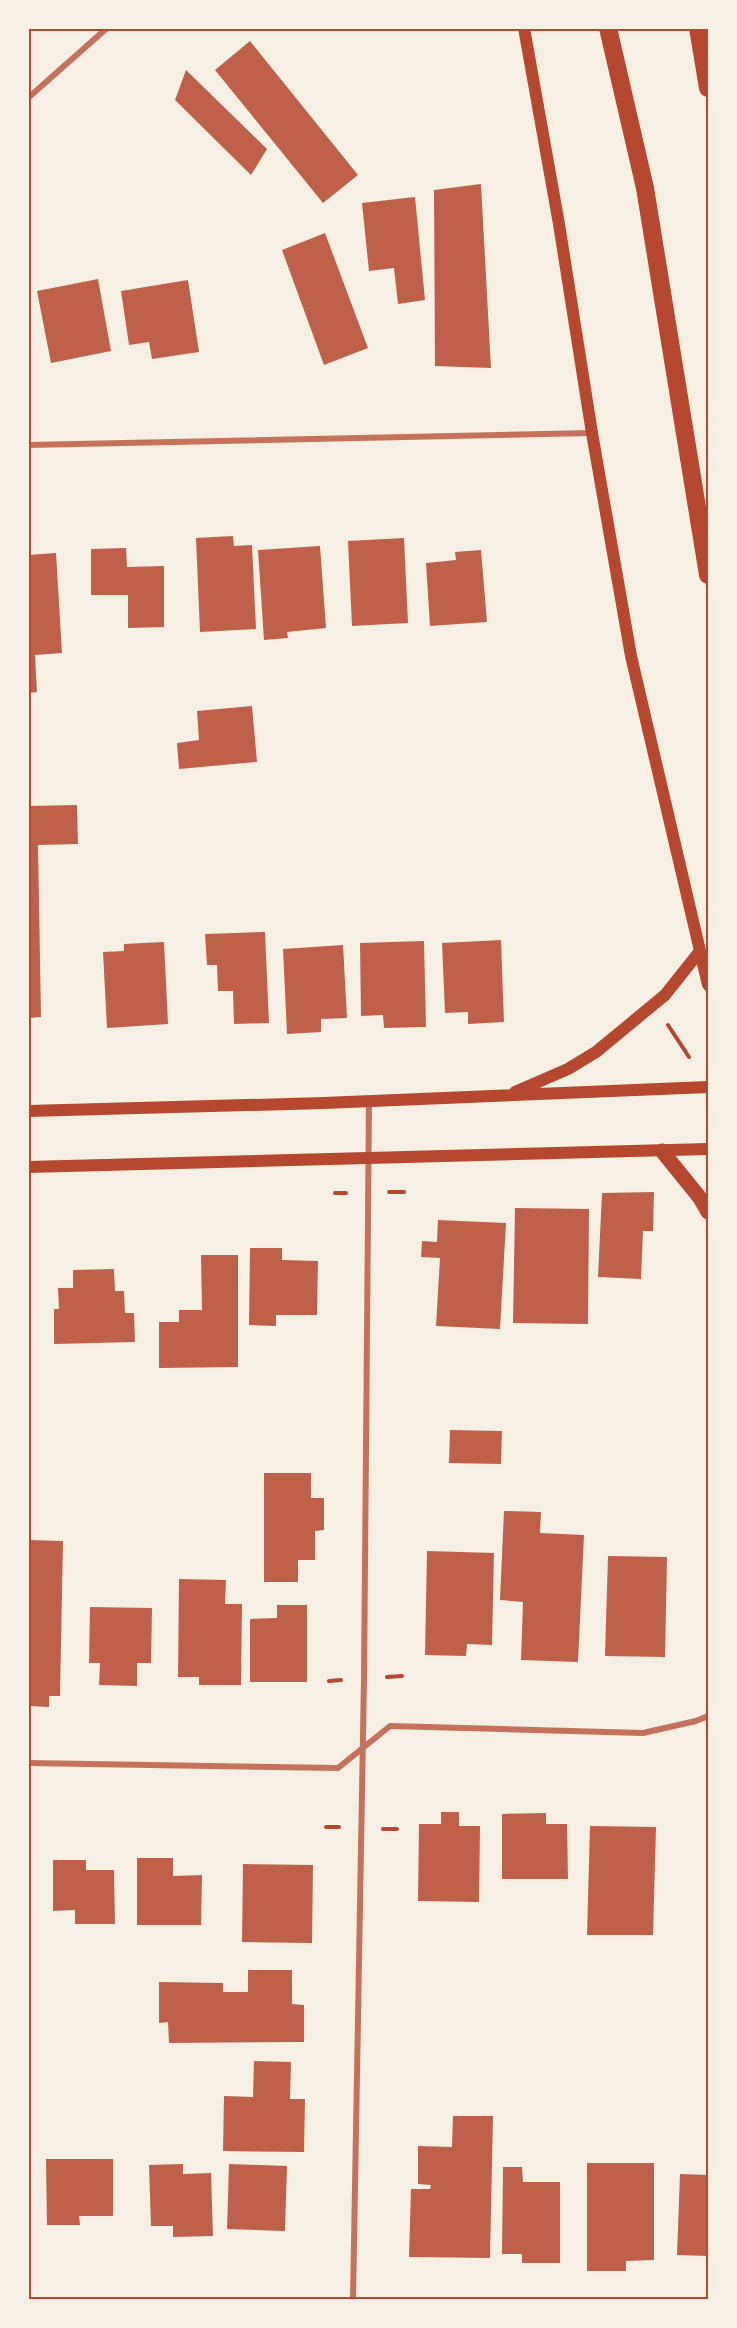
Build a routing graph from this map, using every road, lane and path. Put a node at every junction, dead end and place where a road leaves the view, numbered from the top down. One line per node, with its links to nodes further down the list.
1 (107, 28): 6 (street)
2 (524, 28): 7 (main road)
3 (608, 28): 9 (highway)
4 (698, 28): 5 (highway)
5 (708, 88)
6 (28, 98)
7 (592, 433): 8 (street); 10 (main road)
8 (28, 445)
9 (708, 575)
10 (700, 951): 11 (main road); 15 (main road)
11 (708, 985)
12 (664, 1017): 13 (path)
13 (688, 1057)
14 (708, 1087): 15 (main road)
15 (508, 1095): 16 (main road)
16 (369, 1101): 17 (main road); 20 (street)
17 (28, 1110)
18 (708, 1149): 19 (main road)
19 (662, 1151): 20 (main road); 22 (main road)
20 (369, 1158): 21 (main road); 24 (street)
21 (28, 1167)
22 (708, 1212)
23 (708, 1716): 24 (street)
24 (363, 1748): 25 (street); 26 (street)
25 (28, 1763)
26 (353, 2300)

